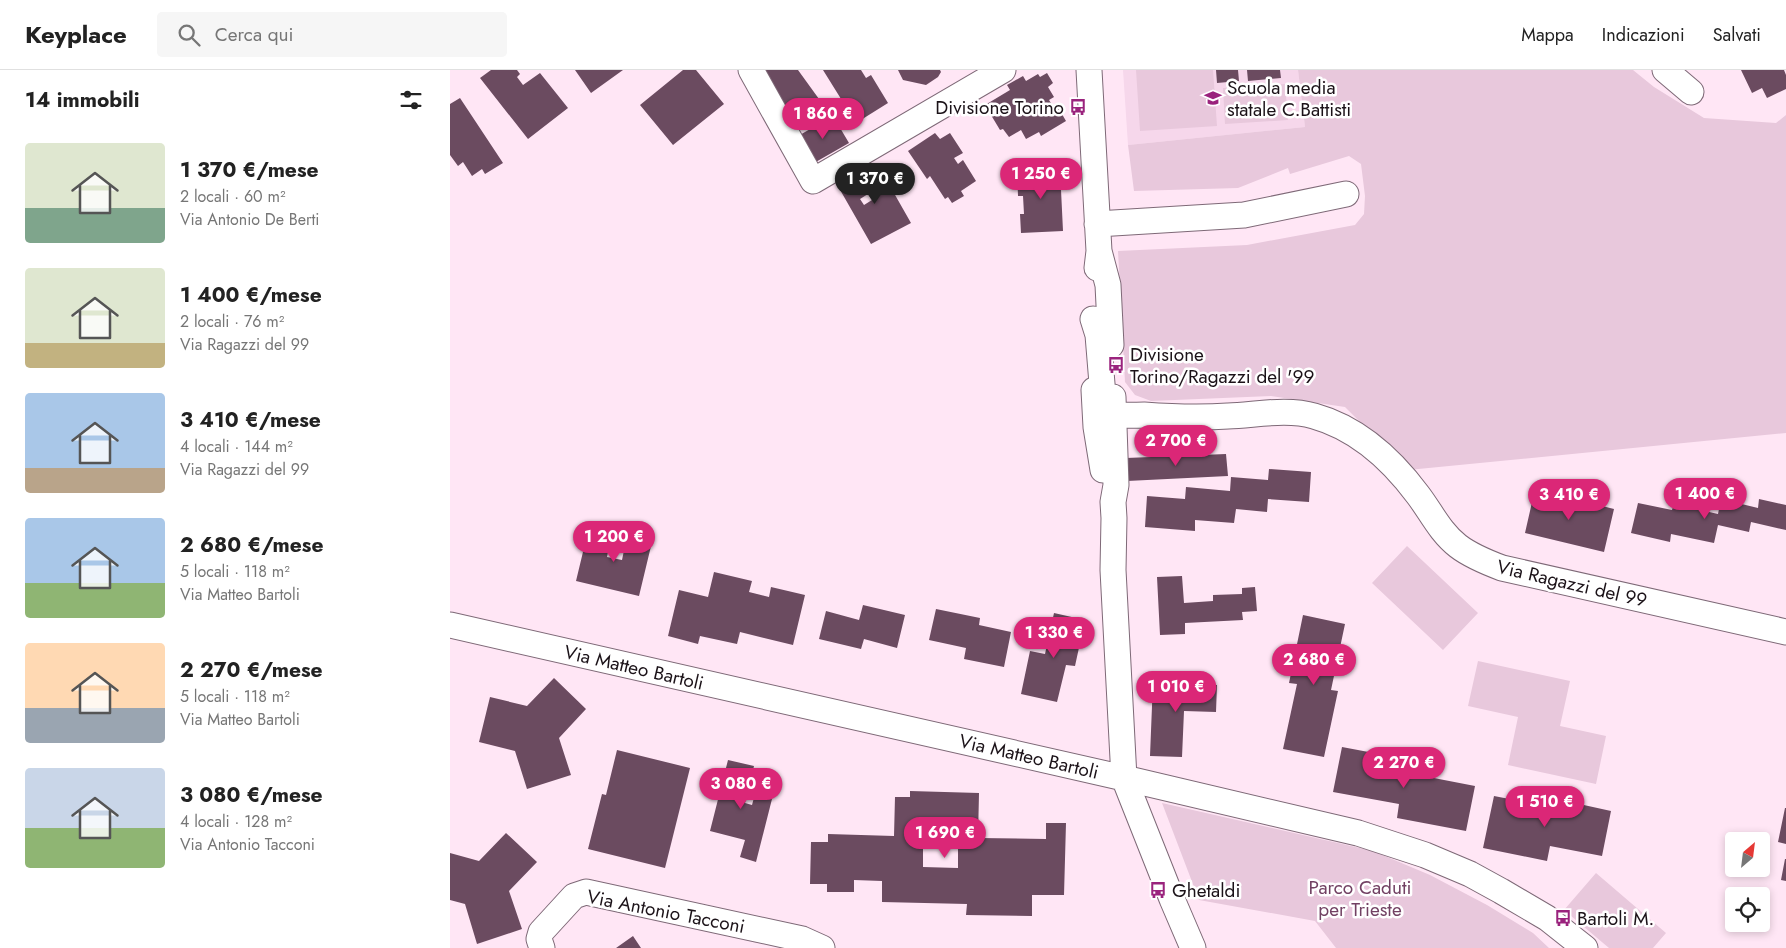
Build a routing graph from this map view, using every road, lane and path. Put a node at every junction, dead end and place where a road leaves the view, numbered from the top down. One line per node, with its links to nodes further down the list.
1 (751, 70): 2 (street)
2 (1003, 70)
3 (1089, 70): 7 (street)
4 (1665, 70): 5 (street)
5 (1690, 92)
6 (1346, 194): 7 (street)
7 (1097, 224): 8 (street)
8 (1098, 251): 9 (street); 10 (street)
9 (1093, 319): 10 (street); 11 (street)
10 (1114, 413): 11 (street); 13 (street, Via Ragazzi del 99)
11 (1113, 502): 14 (street)
12 (450, 625): 14 (street, Via Matteo Bartoli)
13 (1786, 632)
14 (1124, 778): 17 (street); 18 (street, Via Matteo Bartoli)
15 (542, 948): 16 (street, Via Antonio Tacconi)
16 (822, 948)
17 (1193, 948)
18 (1585, 948)

